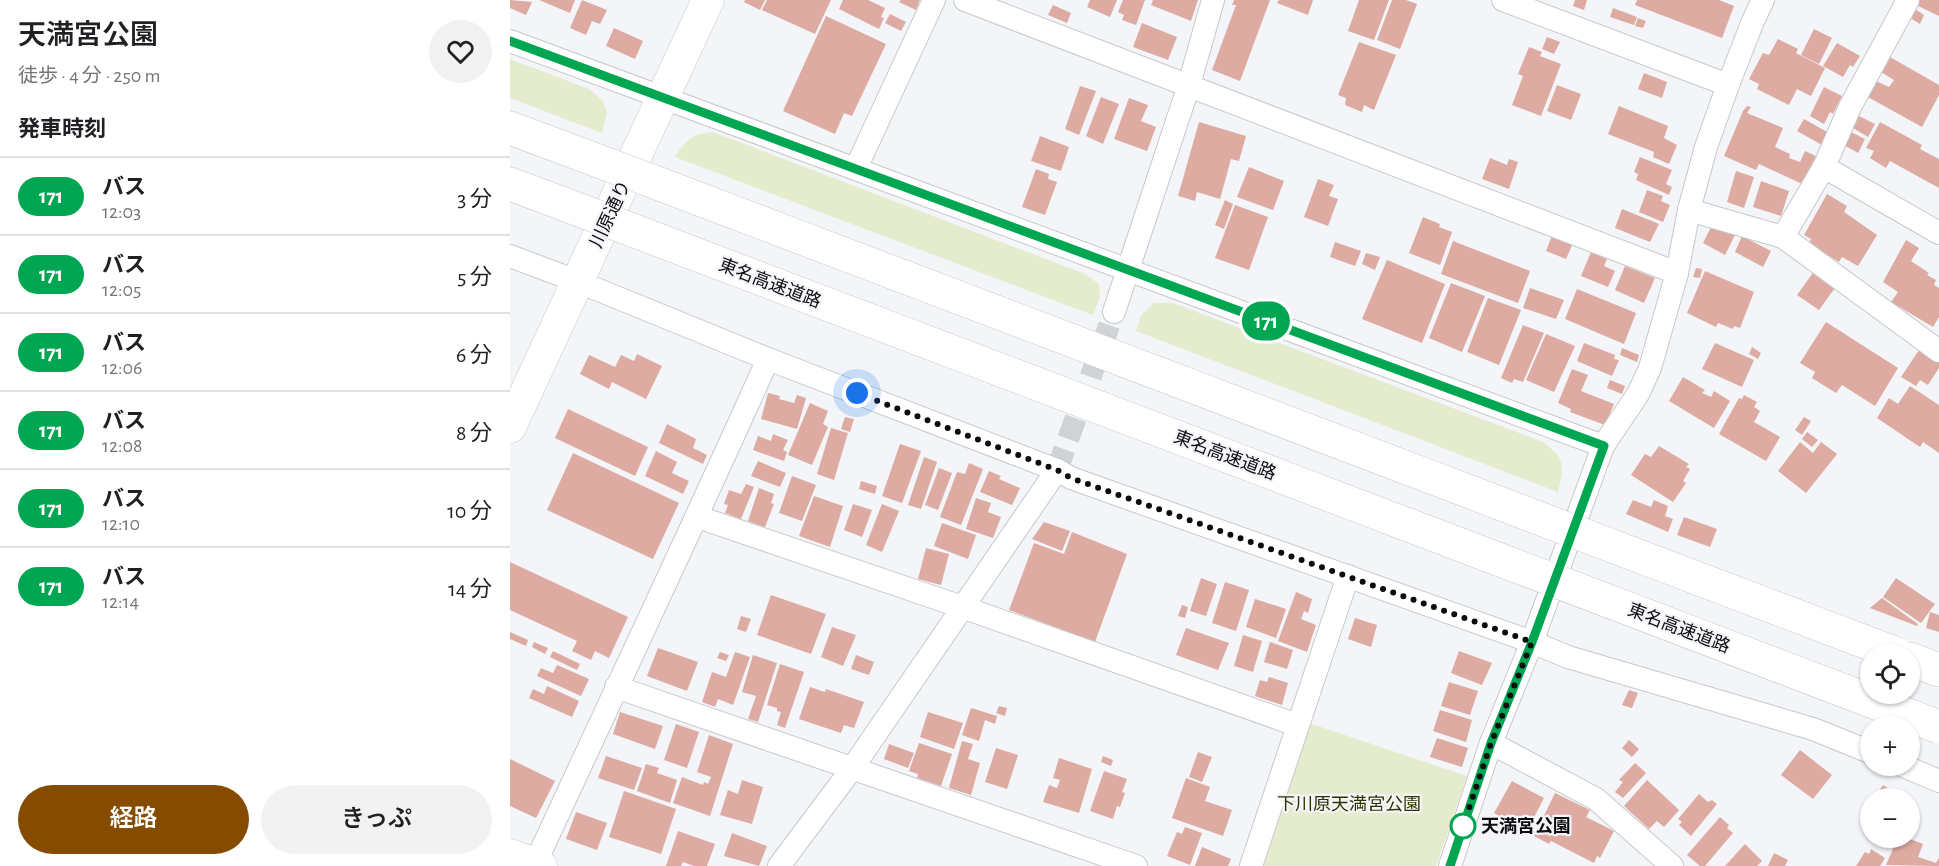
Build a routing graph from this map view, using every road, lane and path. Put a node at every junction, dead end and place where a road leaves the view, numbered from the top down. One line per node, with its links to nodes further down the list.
1 (708, 0): 11 (street, 川原通り)
2 (934, 0): 14 (street)
3 (965, 0): 9 (street)
4 (1213, 0): 9 (street)
5 (1503, 0): 10 (street)
6 (1763, 0): 10 (street)
7 (1908, 0): 13 (street)
8 (510, 41): 11 (street)
9 (1189, 85): 20 (street); 21 (street)
10 (1728, 85): 16 (street)
11 (663, 97): 14 (street); 22 (street, 川原通り)
12 (510, 128): 33 (highway, bridge)
13 (1824, 167): 17 (street); 18 (street)
14 (856, 168): 20 (street)
15 (510, 184): 38 (highway, 東名高速道路, bridge)
16 (1689, 210): 18 (street); 21 (street)
17 (1939, 233)
18 (1783, 237): 24 (street)
19 (510, 256): 22 (street)
20 (1129, 270): 23 (street); 27 (street)
21 (1677, 273): 27 (street)
22 (579, 282): 25 (street); 26 (street, 川原通り)
23 (1114, 312)
24 (1939, 351)
25 (768, 359): 28 (street); 29 (street)
26 (510, 427)
27 (1604, 446): 32 (street)
28 (1057, 470): 30 (street); 31 (street)
29 (698, 517): 31 (street); 36 (street)
30 (1348, 576): 32 (street); 37 (street)
31 (962, 607): 37 (street); 41 (street)
32 (1532, 642): 39 (street); 40 (street)
33 (1871, 644)
34 (1920, 663): 35 (highway)
35 (1939, 670)
36 (615, 687): 41 (street); 44 (street)
37 (1297, 725): 47 (street)
38 (1939, 727)
39 (1491, 743): 48 (street); 49 (street)
40 (1860, 748)
41 (851, 770): 45 (street); 46 (street)
42 (1920, 773): 43 (street)
43 (1939, 781)
44 (530, 863)
45 (779, 866)
46 (1136, 866)
47 (1251, 866)
48 (1450, 866)
49 (1672, 866)

